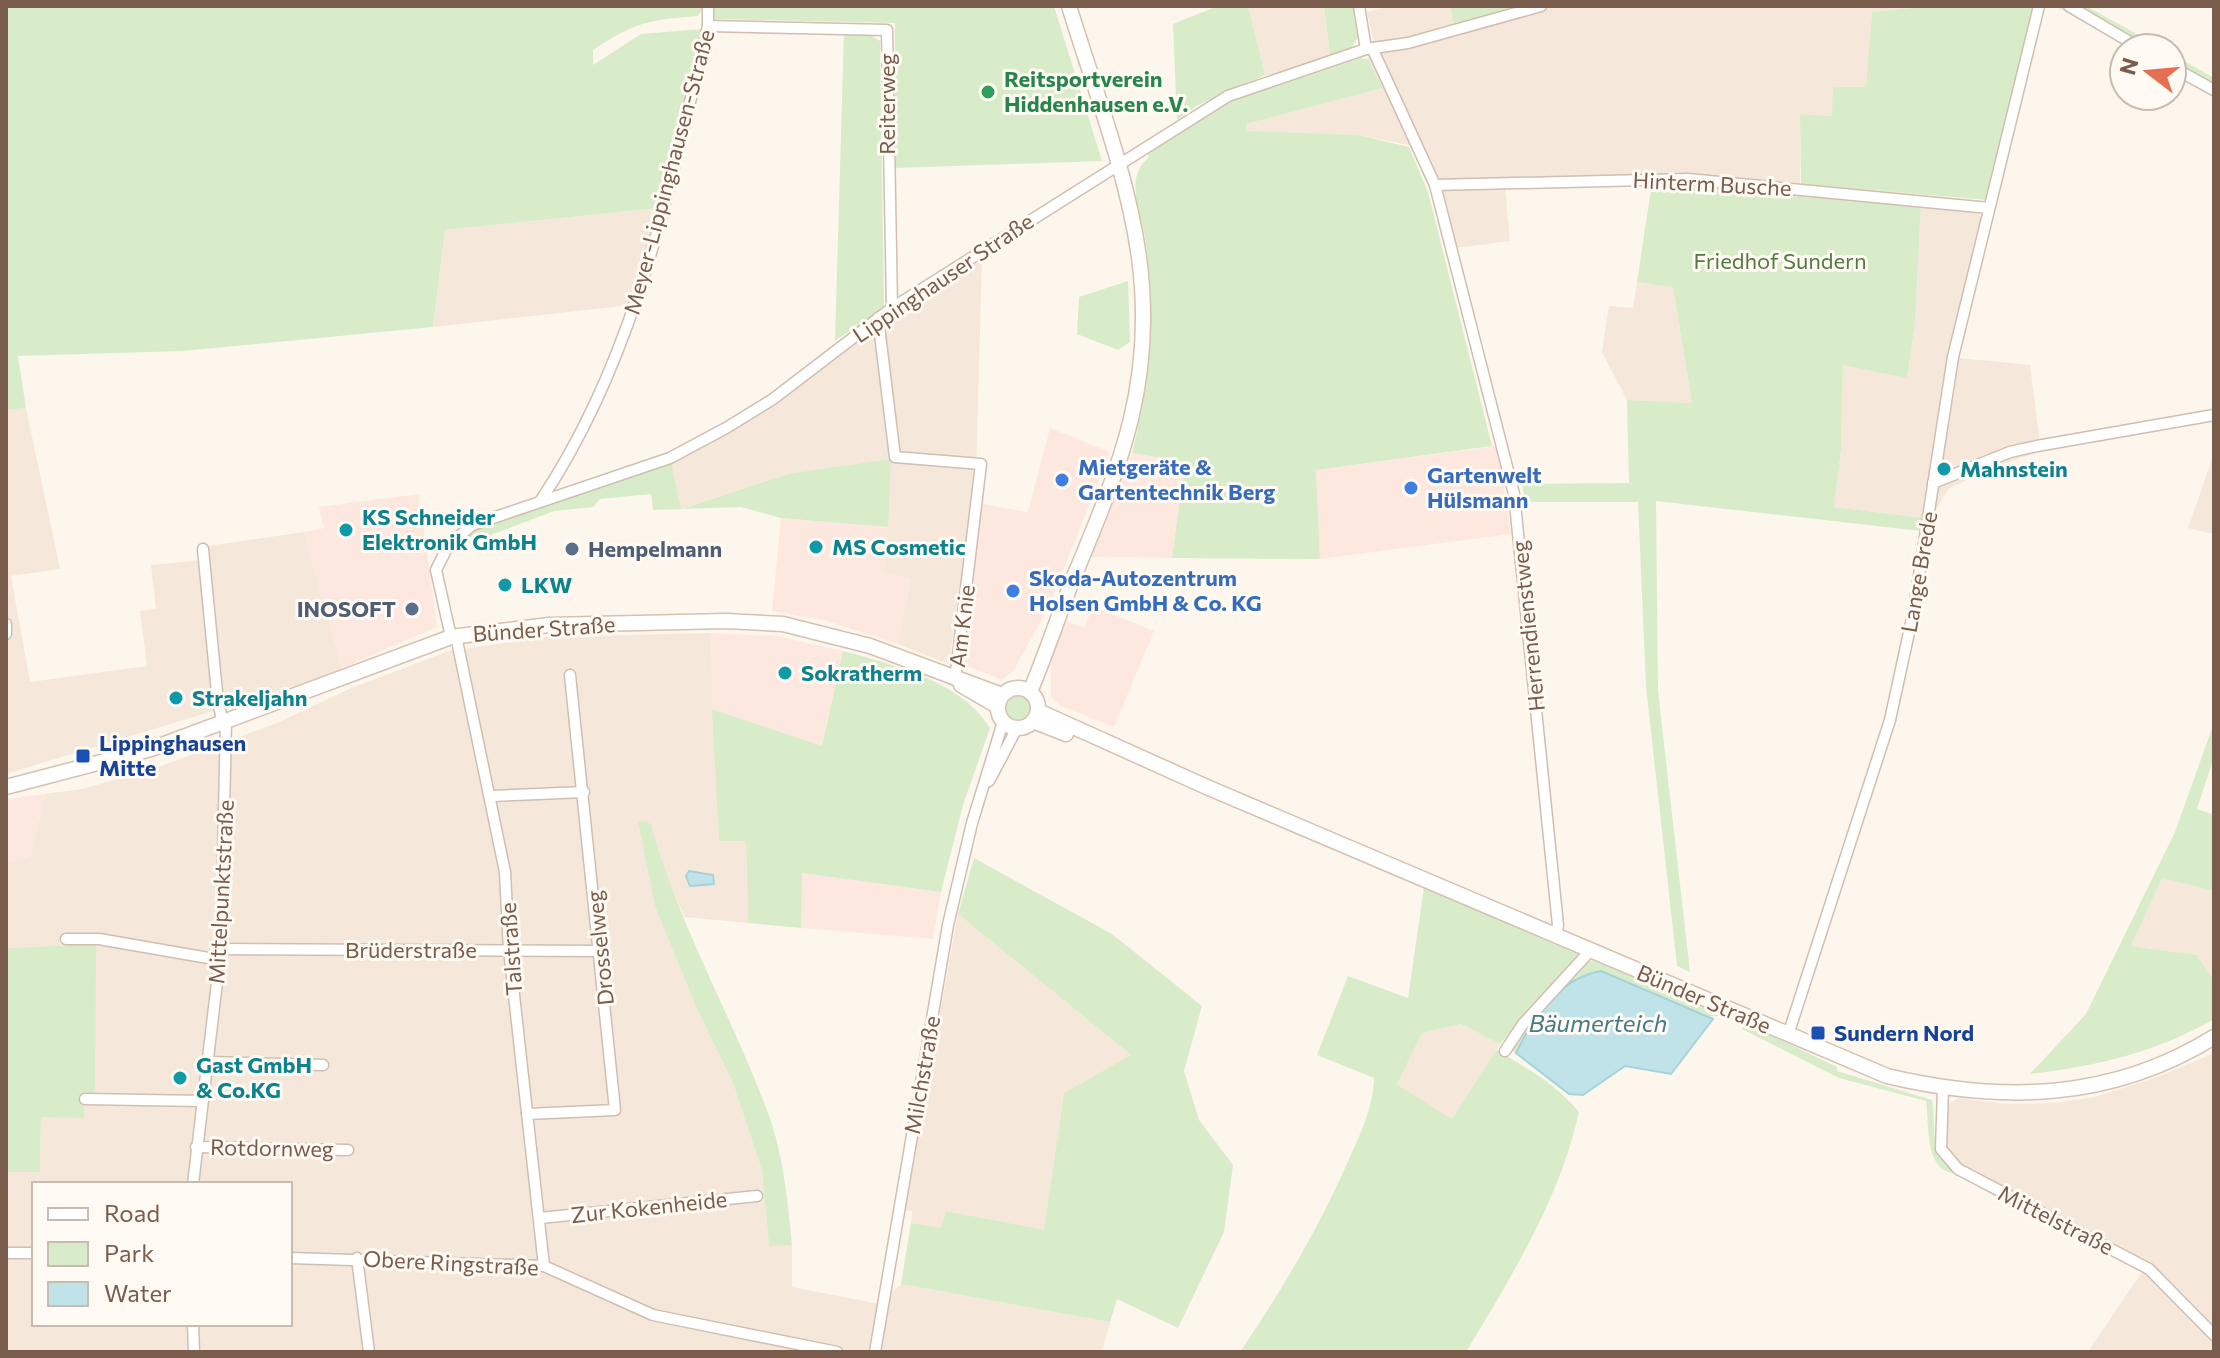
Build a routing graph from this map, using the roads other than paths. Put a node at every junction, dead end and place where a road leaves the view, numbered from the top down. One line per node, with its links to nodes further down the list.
1 (708, 6): 7 (street, Meyer-Lippinghausen-Straße)
2 (1069, 6): 12 (main road)
3 (1359, 6): 9 (street, Herrendienstweg)
4 (1541, 6): 9 (street, Lippinghauser Straße)
5 (2039, 6): 14 (street, Lange Brede)
6 (2069, 6): 8 (street)
7 (708, 26): 15 (street, Reiterweg); 18 (street, Meyer-Lippinghausen-Straße)
8 (2113, 32)
9 (1369, 49): 12 (street, Lippinghauser Straße); 13 (street, Herrendienstweg)
10 (2188, 76): 11 (street)
11 (2214, 90)
12 (1117, 165): 15 (street, Lippinghauser Straße); 28 (main road)
13 (1435, 185): 14 (street, Hinterm Busche); 36 (street, Herrendienstweg)
14 (1989, 208): 19 (street, Lange Brede)
15 (892, 308): 16 (street, Lippinghauser Straße)
16 (878, 318): 20 (street, Lippinghauser Straße); 27 (street, Am Knie)
17 (2214, 415): 19 (street)
18 (563, 468): 20 (street); 21 (street, Meyer-Lippinghausen-Straße)
19 (1933, 483): 42 (street, Lange Brede)
20 (574, 489): 21 (street, Lippinghauser Straße)
21 (541, 500): 25 (street, Lippinghauser Straße)
22 (203, 549): 31 (street, Mittelpunktstraße)
23 (6, 624): 24 (street)
24 (6, 634)
25 (454, 636): 27 (main road, Bünder Straße); 31 (main road, Bünder Straße); 35 (street, Talstraße)
26 (570, 675): 34 (street, Drosselweg)
27 (955, 680): 29 (main road, Bünder Straße)
28 (1024, 690): 29 (main road); 30 (main road)
29 (1000, 700): 32 (main road)
30 (1035, 716): 32 (main road); 36 (main road, Bünder Straße)
31 (224, 722): 33 (main road, Bünder Straße); 41 (street, Mittelpunktstraße)
32 (1010, 725): 67 (street, Milchstraße)
33 (6, 787)
34 (584, 792): 35 (street); 39 (street, Drosselweg)
35 (492, 796): 38 (street, Talstraße)
36 (1556, 936): 40 (main road, Bünder Straße)
37 (66, 939): 41 (street, Brüderstraße)
38 (509, 950): 39 (street, Brüderstraße); 41 (street, Brüderstraße); 50 (street, Talstraße)
39 (601, 951): 50 (street, Drosselweg)
40 (1590, 951): 42 (main road, Bünder Straße); 44 (street)
41 (220, 954): 45 (street, Mittelpunktstraße)
42 (1788, 1035): 47 (main road, Bünder Straße)
43 (2214, 1037): 47 (main road, Bünder Straße)
44 (1505, 1051)
45 (208, 1062): 46 (street); 49 (street, Mittelpunktstraße)
46 (323, 1065)
47 (1943, 1089): 62 (street, Mittelstraße)
48 (85, 1099): 49 (street)
49 (202, 1101): 51 (street, Mittelpunktstraße)
50 (527, 1114): 55 (street, Talstraße)
51 (196, 1147): 52 (street, Rotdornweg); 53 (street, Mittelpunktstraße)
52 (348, 1150)
53 (193, 1182)
54 (757, 1196): 55 (street, Zur Kokenheide)
55 (540, 1218): 60 (street, Talstraße)
56 (6, 1253): 57 (street)
57 (32, 1253)
58 (292, 1258): 59 (street, Obere Ringstraße)
59 (357, 1258): 60 (street, Obere Ringstraße); 65 (street)
60 (544, 1266): 63 (street, Obere Ringstraße)
61 (193, 1326): 64 (street)
62 (2214, 1335)
63 (779, 1346): 66 (street, Obere Ringstraße)
64 (194, 1352)
65 (369, 1352)
66 (837, 1352)
67 (875, 1352)

